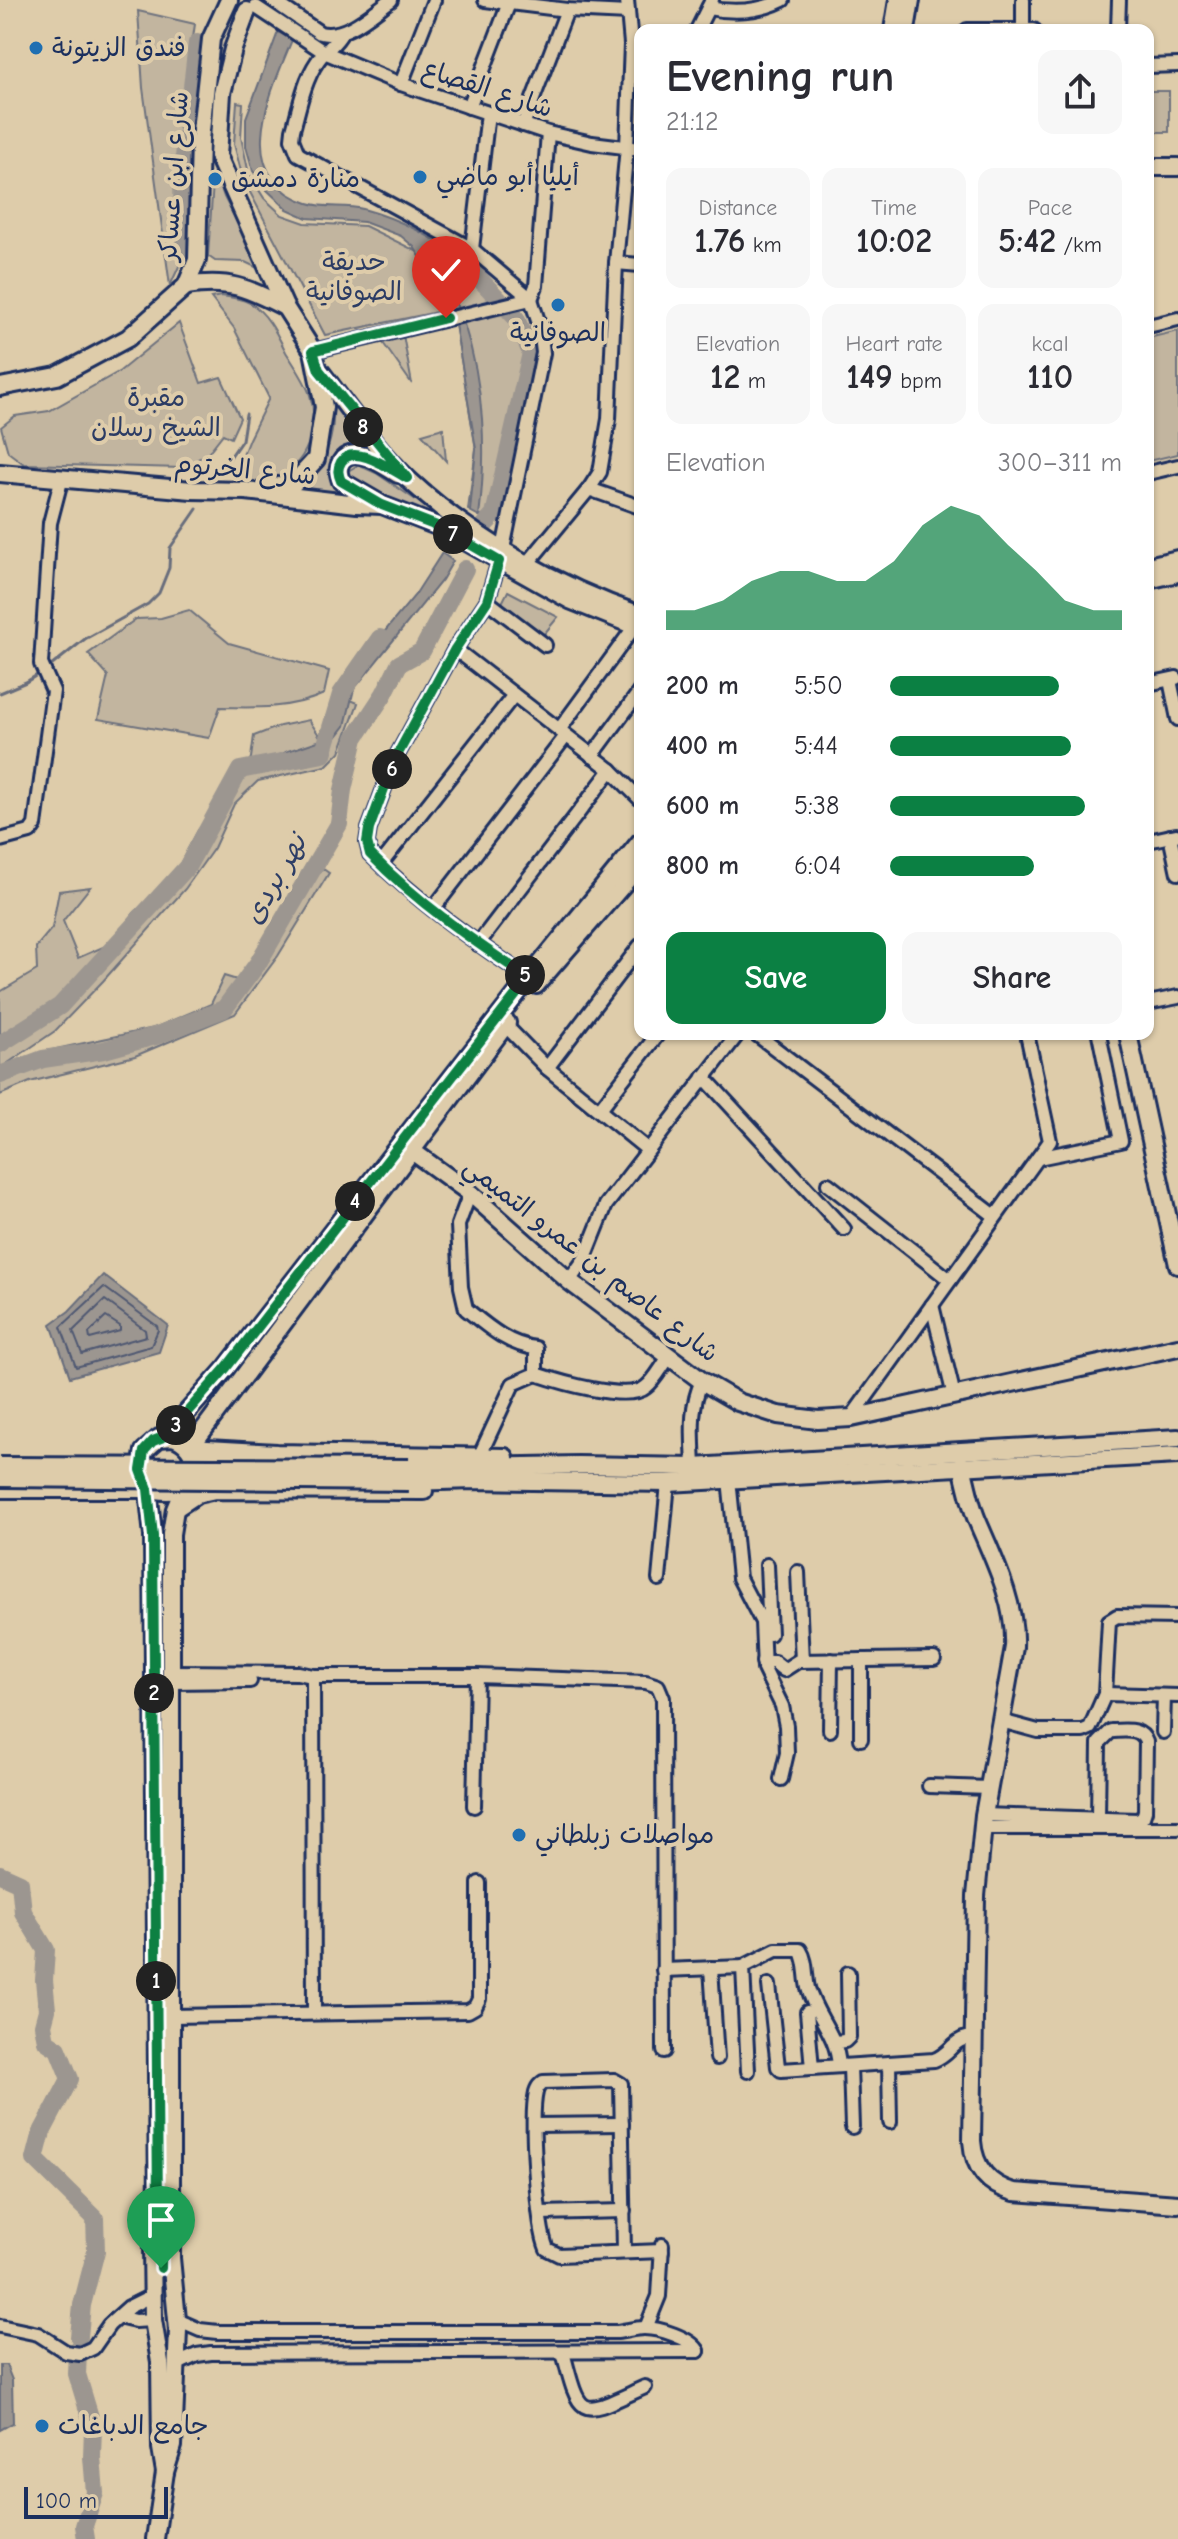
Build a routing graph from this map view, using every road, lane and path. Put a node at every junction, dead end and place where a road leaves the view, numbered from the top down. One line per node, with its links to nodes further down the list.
1 (230, 0): 12 (main road); 36 (main road, شارع ابن عساكر)
2 (391, 0): 20 (street)
3 (434, 0): 25 (street)
4 (485, 0): 10 (street)
5 (783, 0): 11 (street)
6 (898, 0): 16 (main road)
7 (911, 0): 17 (main road)
8 (1023, 0): 18 (street)
9 (1119, 0): 19 (street)
10 (509, 3): 14 (street); 26 (street)
11 (710, 4): 15 (street)
12 (259, 5): 20 (street); 22 (street, شارع القصاع); 38 (main road)
13 (628, 6): 14 (street); 21 (street)
14 (567, 10): 28 (street)
15 (700, 24)
16 (894, 24)
17 (907, 24)
18 (1027, 24)
19 (1118, 24)
20 (342, 32): 22 (street)
21 (634, 39)
22 (324, 52): 25 (street, شارع القصاع); 33 (street)
23 (1178, 65): 24 (street)
24 (1154, 66)
25 (401, 84): 26 (street, شارع القصاع)
26 (469, 107): 27 (street, شارع القصاع)
27 (488, 113): 28 (street, شارع القصاع); 33 (street)
28 (523, 125): 29 (street, شارع القصاع)
29 (548, 133): 30 (street, شارع القصاع); 37 (street)
30 (634, 148): 34 (street)
31 (1154, 167): 32 (main road)
32 (1178, 167)
33 (472, 249): 37 (street)
34 (616, 263): 35 (street); 49 (street)
35 (634, 264)
36 (186, 286): 38 (main road); 43 (main road, شارع ابن عساكر)
37 (531, 299): 41 (street); 53 (street)
38 (285, 307): 41 (main road)
39 (1178, 319): 40 (street)
40 (1154, 325)
41 (313, 351): 42 (main road)
42 (319, 370): 48 (main road); 50 (main road)
43 (0, 387)
44 (1178, 466): 46 (street)
45 (3, 469): 47 (main road, شارع الخرتوم)
46 (1154, 472)
47 (62, 477): 50 (main road, شارع الخرتوم); 75 (street)
48 (407, 478): 51 (main road); 53 (main road)
49 (589, 489): 52 (street); 55 (street)
50 (246, 491): 51 (main road, شارع الخرتوم)
51 (382, 505): 53 (main road, شارع الخرتوم)
52 (634, 505)
53 (501, 555): 55 (main road); 59 (street); 61 (main road, شارع الخرتوم)
54 (1178, 559): 56 (main road)
55 (528, 563): 60 (main road)
56 (1154, 565)
57 (1178, 573): 58 (main road)
58 (1154, 579)
59 (487, 601): 63 (street); 64 (street)
60 (634, 621)
61 (634, 622)
62 (634, 629): 70 (street)
63 (545, 645)
64 (455, 649): 67 (street); 78 (street)
65 (1174, 679): 66 (street); 69 (street)
66 (1154, 683)
67 (514, 695): 70 (street); 78 (street)
68 (634, 699): 71 (street)
69 (1178, 719)
70 (563, 733): 71 (street); 81 (street)
71 (592, 756): 72 (street)
72 (611, 770): 73 (street); 82 (street)
73 (634, 793)
74 (1174, 835): 76 (street); 79 (street)
75 (0, 840)
76 (1154, 840)
77 (634, 849): 84 (main road)
78 (381, 864): 81 (street)
79 (1178, 873)
80 (634, 878): 87 (main road)
81 (433, 909): 82 (street)
82 (478, 944): 84 (street)
83 (634, 954): 94 (street)
84 (529, 978): 97 (main road)
85 (1178, 997): 86 (street)
86 (1154, 1002)
87 (505, 1025): 94 (street); 97 (main road)
88 (653, 1040): 96 (street)
89 (733, 1040): 95 (street)
90 (764, 1040): 102 (street)
91 (1028, 1040): 99 (street)
92 (1100, 1040): 99 (street)
93 (1129, 1040): 104 (main road)
94 (547, 1068): 96 (street)
95 (704, 1077): 98 (street); 103 (street)
96 (599, 1110): 98 (street)
97 (407, 1148): 101 (main road, شارع عاصم بن عمرو التميمي); 114 (main road); 115 (main road)
98 (648, 1150): 106 (street)
99 (1038, 1158): 102 (street)
100 (828, 1184): 105 (street)
101 (470, 1193): 106 (main road, شارع عاصم بن عمرو التميمي); 110 (street)
102 (995, 1216): 105 (street)
103 (844, 1229)
104 (1178, 1265)
105 (950, 1280): 107 (street)
106 (569, 1281): 109 (main road, شارع عاصم بن عمرو التميمي)
107 (932, 1305): 112 (street); 113 (street)
108 (1178, 1347): 112 (main road, شارع عاصم بن عمرو التميمي)
109 (669, 1357): 110 (street); 111 (main road, شارع عاصم بن عمرو التميمي)
110 (536, 1374): 119 (street)
111 (702, 1381): 113 (main road, شارع عاصم بن عمرو التميمي); 124 (street)
112 (954, 1396): 113 (main road, شارع عاصم بن عمرو التميمي)
113 (851, 1418)
114 (208, 1424): 117 (main road); 118 (main road)
115 (166, 1436): 117 (main road); 132 (main road)
116 (1178, 1438): 124 (main road)
117 (190, 1448): 118 (main road); 130 (main road)
118 (228, 1449): 119 (main road)
119 (480, 1455): 121 (main road)
120 (1178, 1455): 122 (main road)
121 (578, 1465): 124 (main road); 125 (main road)
122 (962, 1465): 127 (main road); 149 (main road)
123 (0, 1466): 125 (main road, bridge)
124 (694, 1467)
125 (409, 1475): 126 (main road, bridge); 128 (main road)
126 (0, 1478)
127 (729, 1479): 129 (main road); 142 (street)
128 (608, 1481): 129 (main road); 133 (main road)
129 (668, 1483): 136 (street)
130 (185, 1485): 132 (main road); 133 (main road)
131 (0, 1489): 132 (main road)
132 (148, 1489): 185 (main road)
133 (175, 1509): 145 (main road)
134 (767, 1565): 142 (street)
135 (798, 1572): 141 (street)
136 (659, 1579)
137 (1178, 1617): 146 (street)
138 (934, 1659): 140 (street)
139 (831, 1660): 140 (street); 141 (street); 150 (street)
140 (861, 1660): 152 (street)
141 (802, 1661): 142 (street)
142 (768, 1662): 153 (street)
143 (313, 1676): 144 (street); 145 (street); 166 (street)
144 (477, 1676): 156 (street); 163 (street)
145 (171, 1677): 168 (main road)
146 (1105, 1694): 147 (street); 149 (street)
147 (1164, 1696): 148 (street); 151 (street)
148 (1178, 1696)
149 (1001, 1721): 155 (main road)
150 (830, 1730)
151 (1163, 1732)
152 (861, 1739)
153 (781, 1779)
154 (929, 1786): 155 (street)
155 (989, 1788): 158 (main road)
156 (474, 1806)
157 (1098, 1818): 157 (street); 158 (street)
158 (983, 1822): 159 (street); 169 (main road)
159 (1178, 1828)
160 (479, 1883): 166 (street)
161 (743, 1967): 162 (street); 170 (street); 176 (street)
162 (711, 1968): 163 (street); 172 (street)
163 (663, 1970): 171 (street)
164 (848, 1973): 170 (street)
165 (769, 1985): 175 (street)
166 (314, 2012): 168 (street)
167 (807, 2012): 175 (street)
168 (171, 2016): 188 (main road)
169 (973, 2037): 173 (street); 181 (main road)
170 (835, 2042): 174 (street)
171 (664, 2051)
172 (717, 2058)
173 (889, 2063): 174 (street); 177 (street)
174 (844, 2066): 175 (street); 180 (street)
175 (812, 2068)
176 (748, 2071)
177 (890, 2122)
178 (622, 2124): 179 (street); 179 (street); 182 (street)
179 (535, 2125): 183 (street)
180 (852, 2127)
181 (1178, 2204)
182 (624, 2211): 183 (street); 184 (street)
183 (540, 2213): 184 (street)
184 (624, 2252): 190 (street)
185 (153, 2295): 186 (street); 187 (main road)
186 (118, 2317): 187 (street); 189 (street)
187 (153, 2320): 196 (main road)
188 (177, 2320): 191 (street); 194 (main road)
189 (0, 2326)
190 (646, 2328): 191 (street); 192 (street)
191 (244, 2332): 193 (street)
192 (563, 2352): 193 (street); 195 (street)
193 (243, 2353): 194 (street)
194 (175, 2365): 196 (main road)
195 (645, 2387)
196 (165, 2472): 197 (main road)
197 (155, 2539)

